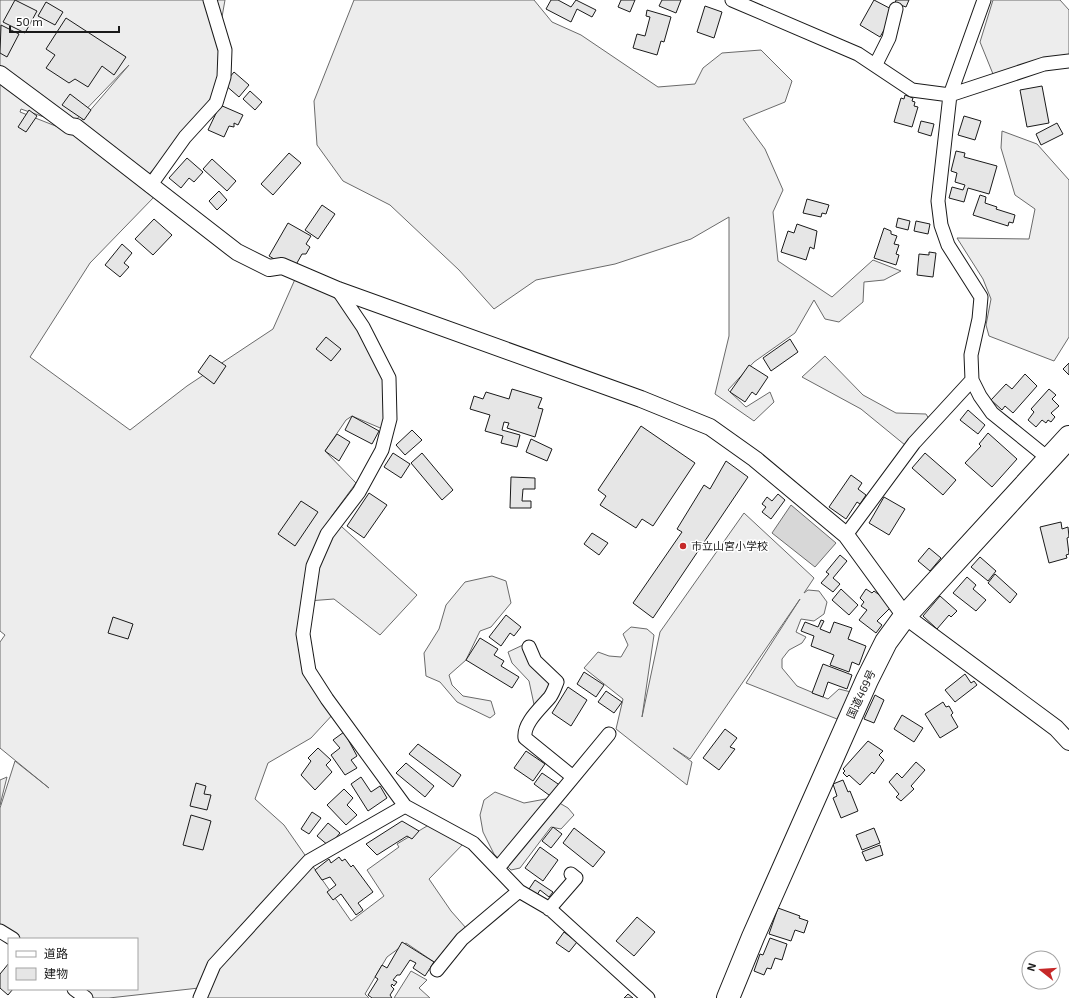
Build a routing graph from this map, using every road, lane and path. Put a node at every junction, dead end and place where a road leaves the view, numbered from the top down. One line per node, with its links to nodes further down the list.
1 (210, 0): 9 (street)
2 (732, 0): 6 (street)
3 (984, 0): 8 (street)
4 (896, 9): 6 (street)
5 (1069, 61): 8 (street)
6 (876, 64): 8 (street)
7 (0, 74): 9 (street)
8 (950, 95): 11 (street)
9 (150, 186): 10 (street)
10 (338, 290): 14 (street); 20 (street)
11 (972, 380): 13 (street); 14 (street)
12 (1069, 437): 13 (highway, 国道469号)
13 (1049, 459): 15 (highway, 国道469号)
14 (846, 535): 15 (street)
15 (905, 616): 18 (street); 32 (highway, 国道469号)
16 (529, 647): 19 (street)
17 (609, 734): 19 (street)
18 (1069, 742)
19 (573, 777): 21 (street)
20 (405, 806): 21 (street); 30 (street)
21 (498, 868): 23 (street)
22 (571, 874): 24 (street)
23 (519, 891): 24 (street); 27 (street)
24 (549, 909): 31 (street)
25 (0, 931): 26 (street)
26 (10, 938)
27 (437, 970)
28 (75, 990): 29 (street)
29 (86, 998)
30 (200, 998)
31 (648, 998)
32 (728, 998)

